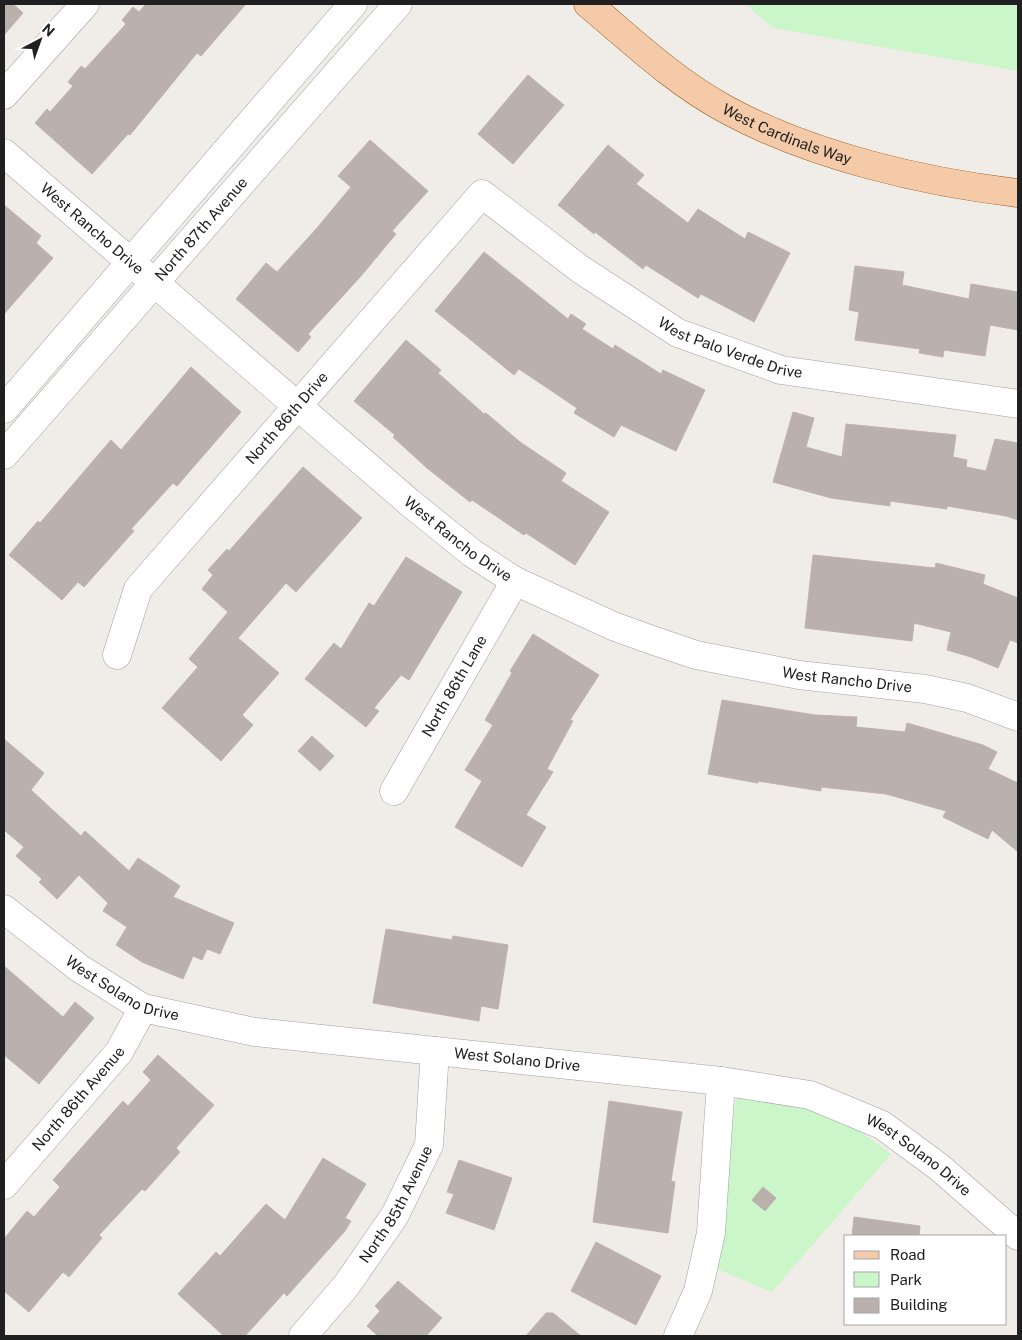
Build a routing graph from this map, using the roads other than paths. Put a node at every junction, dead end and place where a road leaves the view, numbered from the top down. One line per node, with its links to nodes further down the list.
1 (85, 4): 5 (street)
2 (353, 4): 9 (street)
3 (398, 4): 10 (street, North 87th Avenue)
4 (588, 4): 7 (main road, West Cardinals Way)
5 (4, 95)
6 (4, 153): 9 (street, West Rancho Drive)
7 (1018, 193)
8 (482, 194): 11 (street, West Palo Verde Drive); 12 (street, North 86th Drive)
9 (131, 264): 10 (street, West Rancho Drive); 13 (street)
10 (154, 285): 12 (street, West Rancho Drive); 14 (street, North 87th Avenue)
11 (1018, 404)
12 (298, 408): 15 (street, West Rancho Drive); 16 (street, North 86th Drive)
13 (4, 409)
14 (4, 455)
15 (515, 581): 17 (street, West Rancho Drive); 18 (street, North 86th Lane)
16 (117, 654)
17 (1018, 717)
18 (394, 791)
19 (4, 909): 20 (street, West Solano Drive)
20 (143, 1008): 21 (street, West Solano Drive); 23 (street, North 86th Avenue)
21 (435, 1051): 22 (street, West Solano Drive); 25 (street, North 85th Avenue)
22 (721, 1082): 24 (street, West Solano Drive); 26 (street)
23 (4, 1185)
24 (1018, 1236)
25 (303, 1336)
26 (678, 1336)

